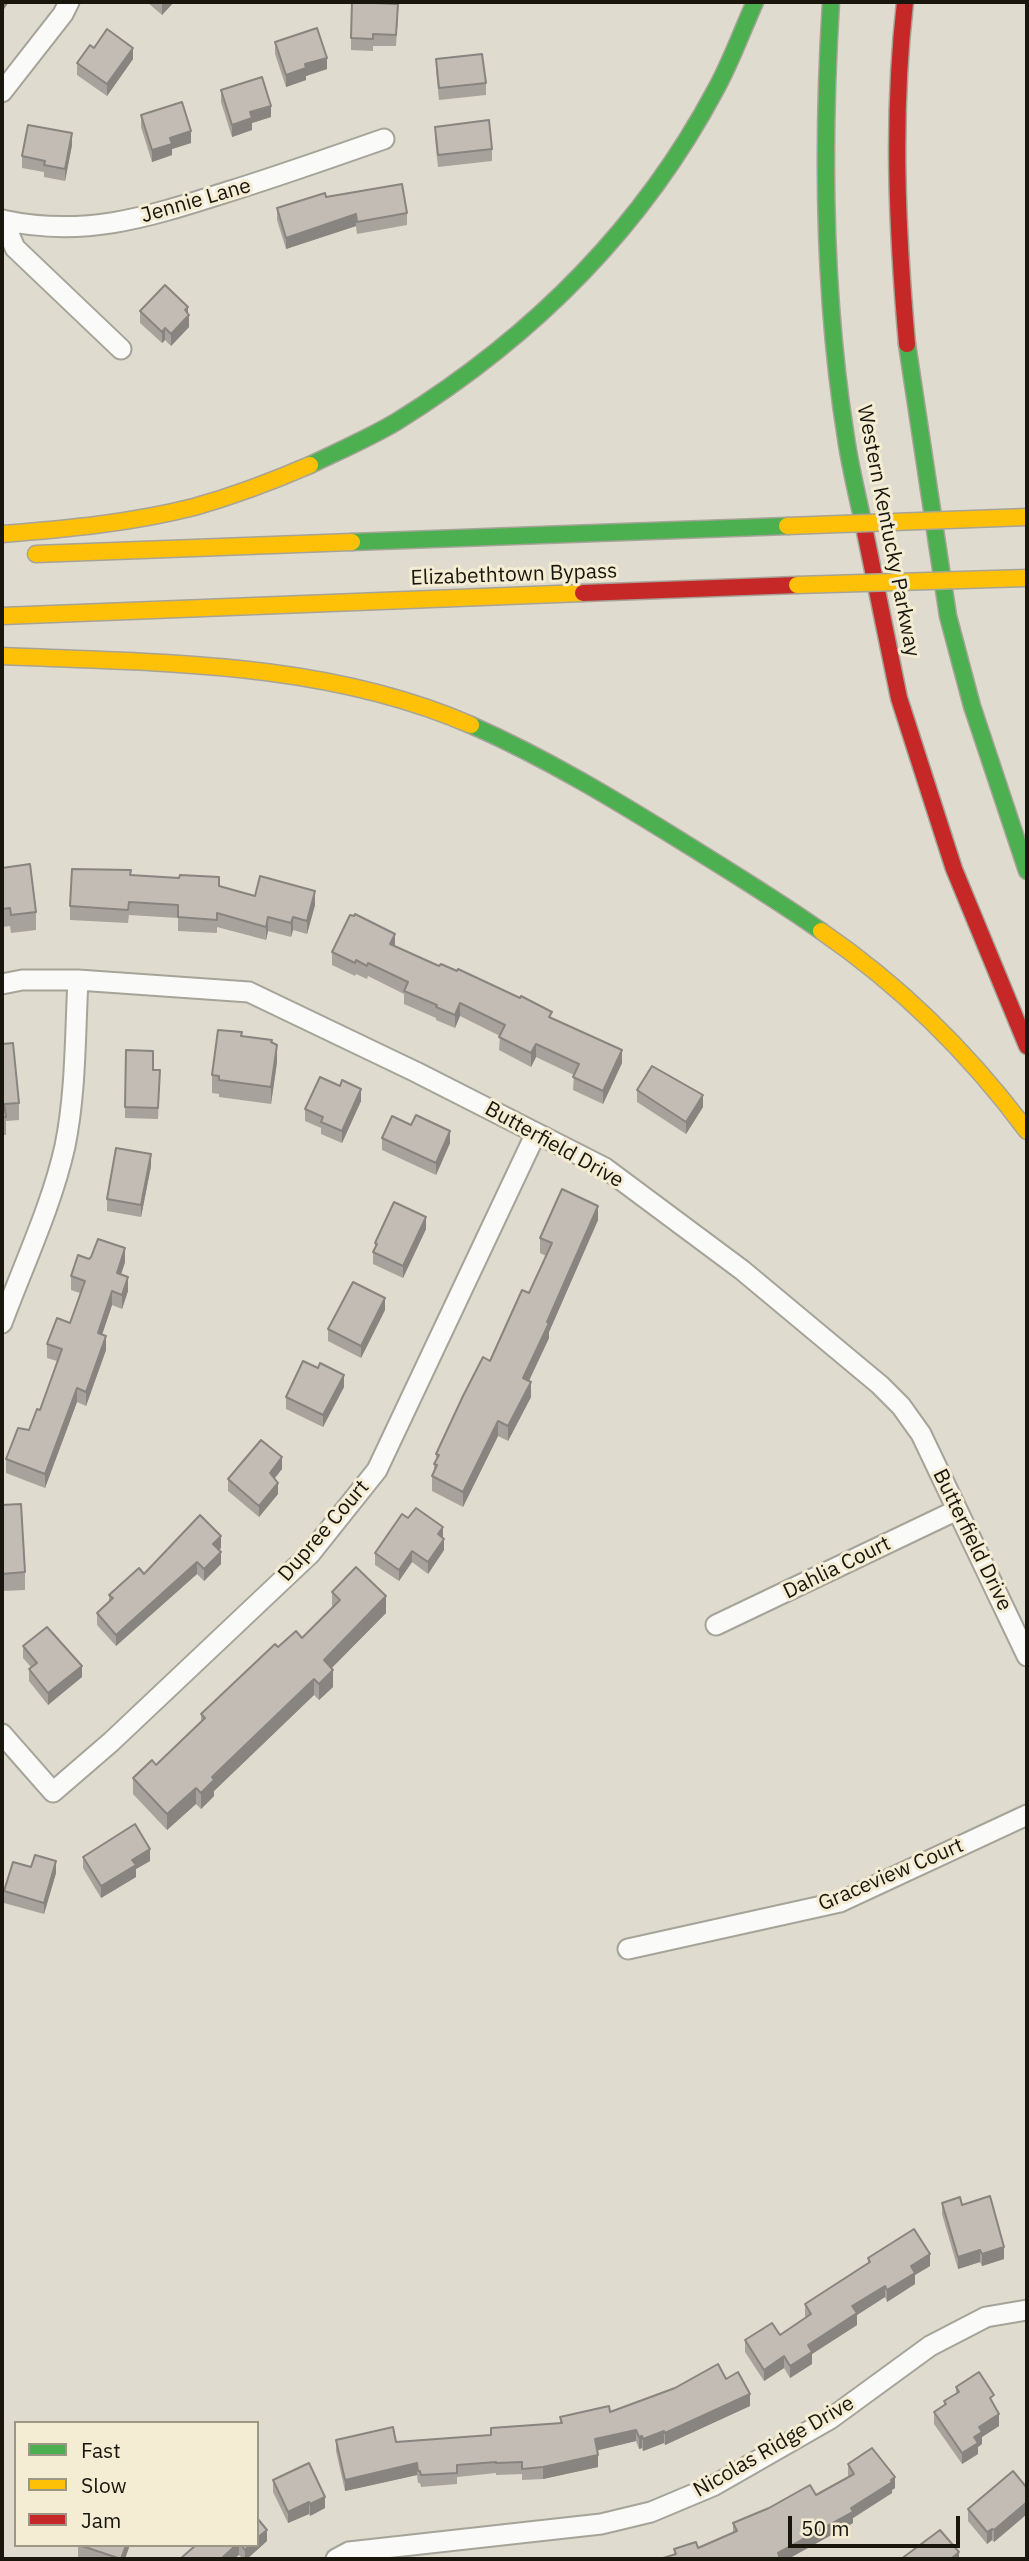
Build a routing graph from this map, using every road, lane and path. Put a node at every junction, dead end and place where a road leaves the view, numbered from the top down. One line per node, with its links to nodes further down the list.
1 (69, 2): 5 (street)
2 (755, 2): 10 (highway)
3 (831, 2): 18 (highway, Western Kentucky Parkway)
4 (905, 2): 15 (highway, Western Kentucky Parkway)
5 (2, 92)
6 (384, 139): 7 (street, Jennie Lane)
7 (3, 220): 8 (street)
8 (121, 349)
9 (1027, 517): 11 (highway, Elizabethtown Bypass, bridge)
10 (2, 534)
11 (16, 555)
12 (1027, 578): 13 (highway, Elizabethtown Bypass, bridge)
13 (2, 616)
14 (2, 656): 19 (highway)
15 (1027, 871)
16 (78, 980): 17 (street, Butterfield Drive); 20 (street, Butterfield Drive); 21 (street)
17 (2, 984)
18 (1027, 1046)
19 (1027, 1131)
20 (536, 1133): 22 (street, Butterfield Drive); 25 (street, Dupree Court)
21 (2, 1323)
22 (957, 1510): 23 (street, Dahlia Court); 24 (street, Butterfield Drive)
23 (716, 1625)
24 (1027, 1656)
25 (2, 1734)
26 (1027, 1815): 27 (street, Graceview Court)
27 (628, 1949)
28 (1027, 2310): 29 (street, Nicolas Ridge Drive)
29 (336, 2559)

